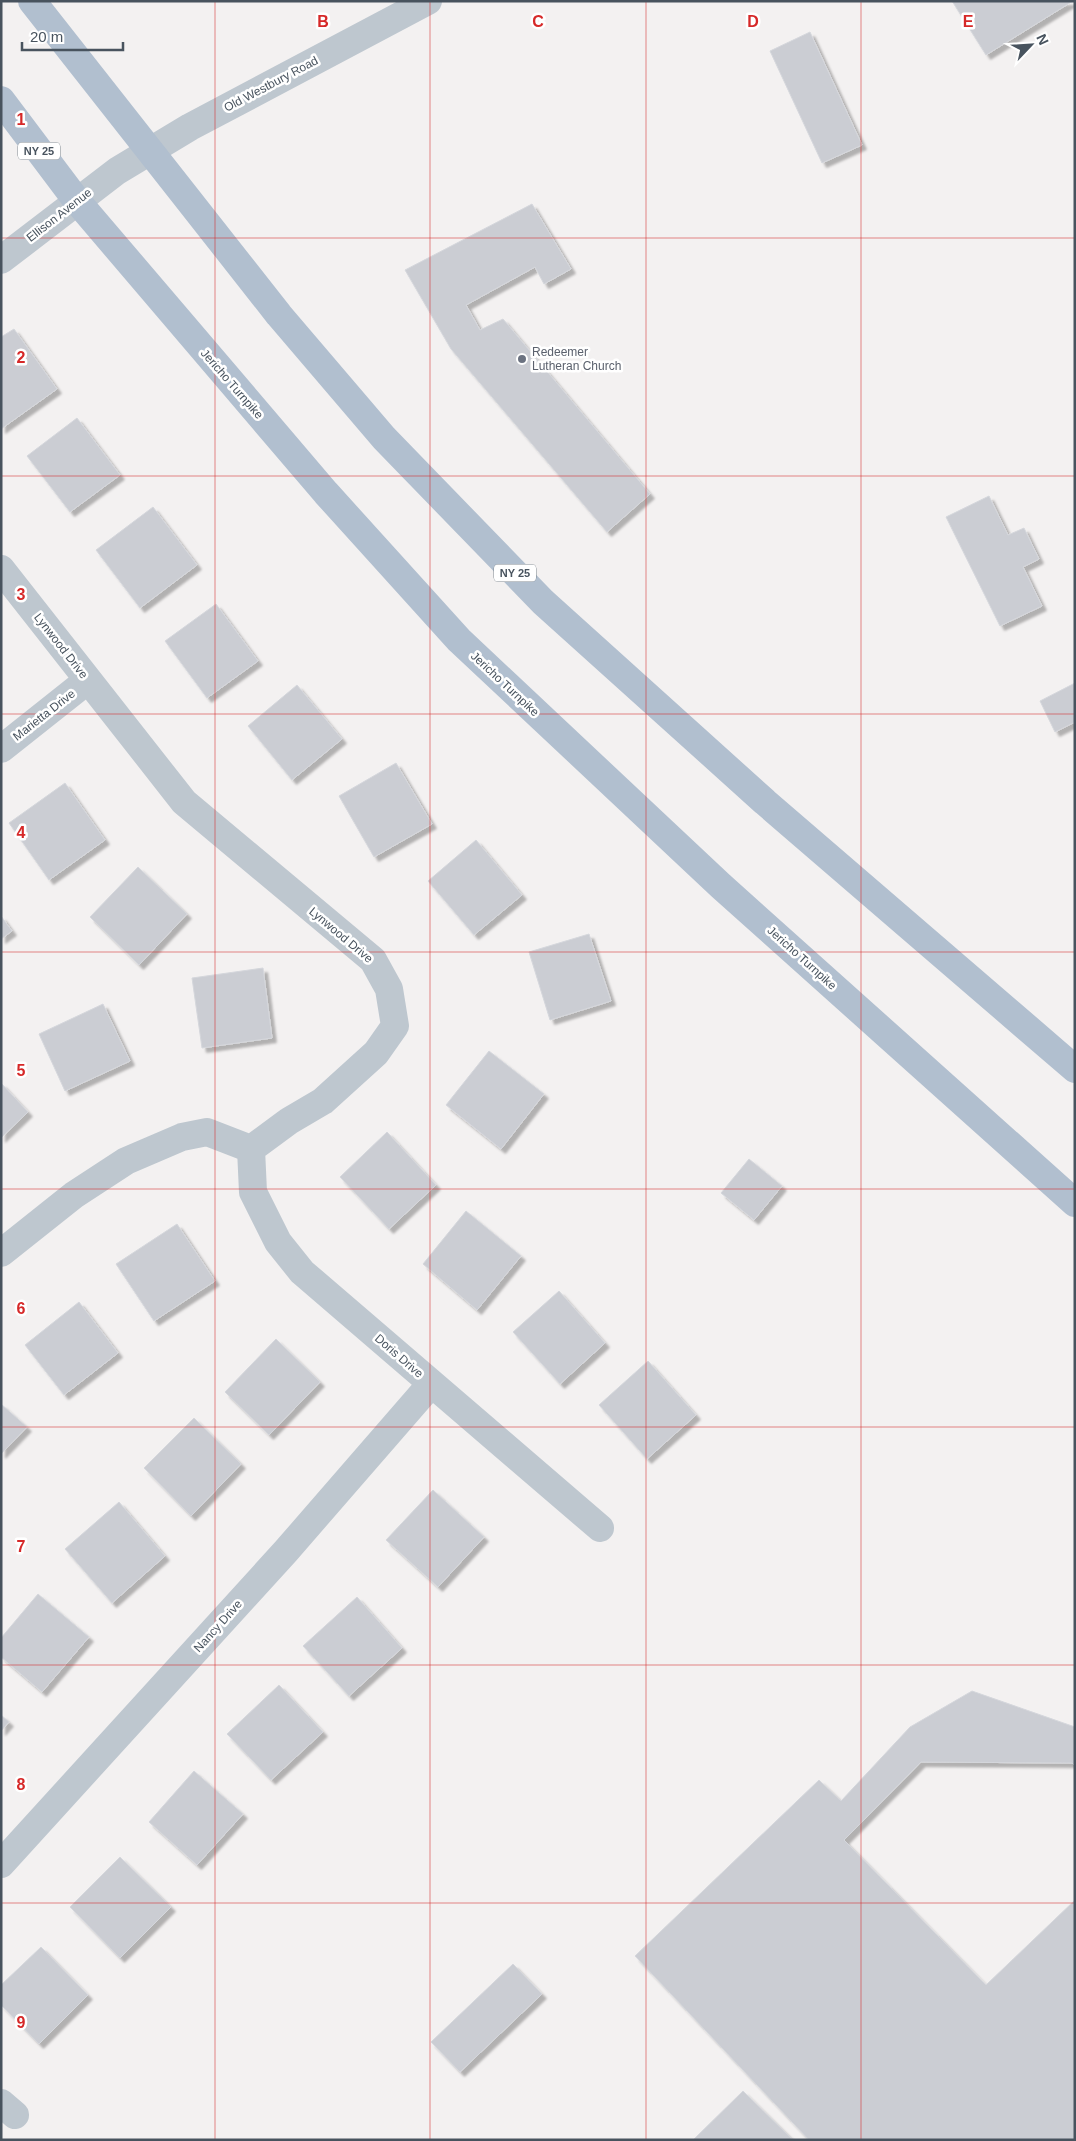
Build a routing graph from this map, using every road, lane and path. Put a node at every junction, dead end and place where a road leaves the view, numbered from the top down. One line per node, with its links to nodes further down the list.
1 (32, 1): 4 (main road, NY 25)
2 (428, 1): 4 (street, Old Westbury Road)
3 (1, 100): 6 (main road, Jericho Turnpike / NY 25)
4 (150, 151): 5 (street, Old Westbury Road); 11 (main road, NY 25)
5 (116, 171): 6 (street, Ellison Avenue)
6 (77, 202): 7 (street, Ellison Avenue); 13 (main road, Jericho Turnpike / NY 25)
7 (1, 260)
8 (1, 570): 9 (street, Lynwood Drive)
9 (88, 680): 10 (street, Marietta Drive); 12 (street, Lynwood Drive)
10 (1, 749)
11 (1075, 1069)
12 (251, 1149): 14 (street); 15 (street, Doris Drive)
13 (1075, 1203)
14 (1, 1253)
15 (431, 1384): 16 (street, Doris Drive); 17 (street, Nancy Drive)
16 (600, 1528)
17 (1, 1864)

